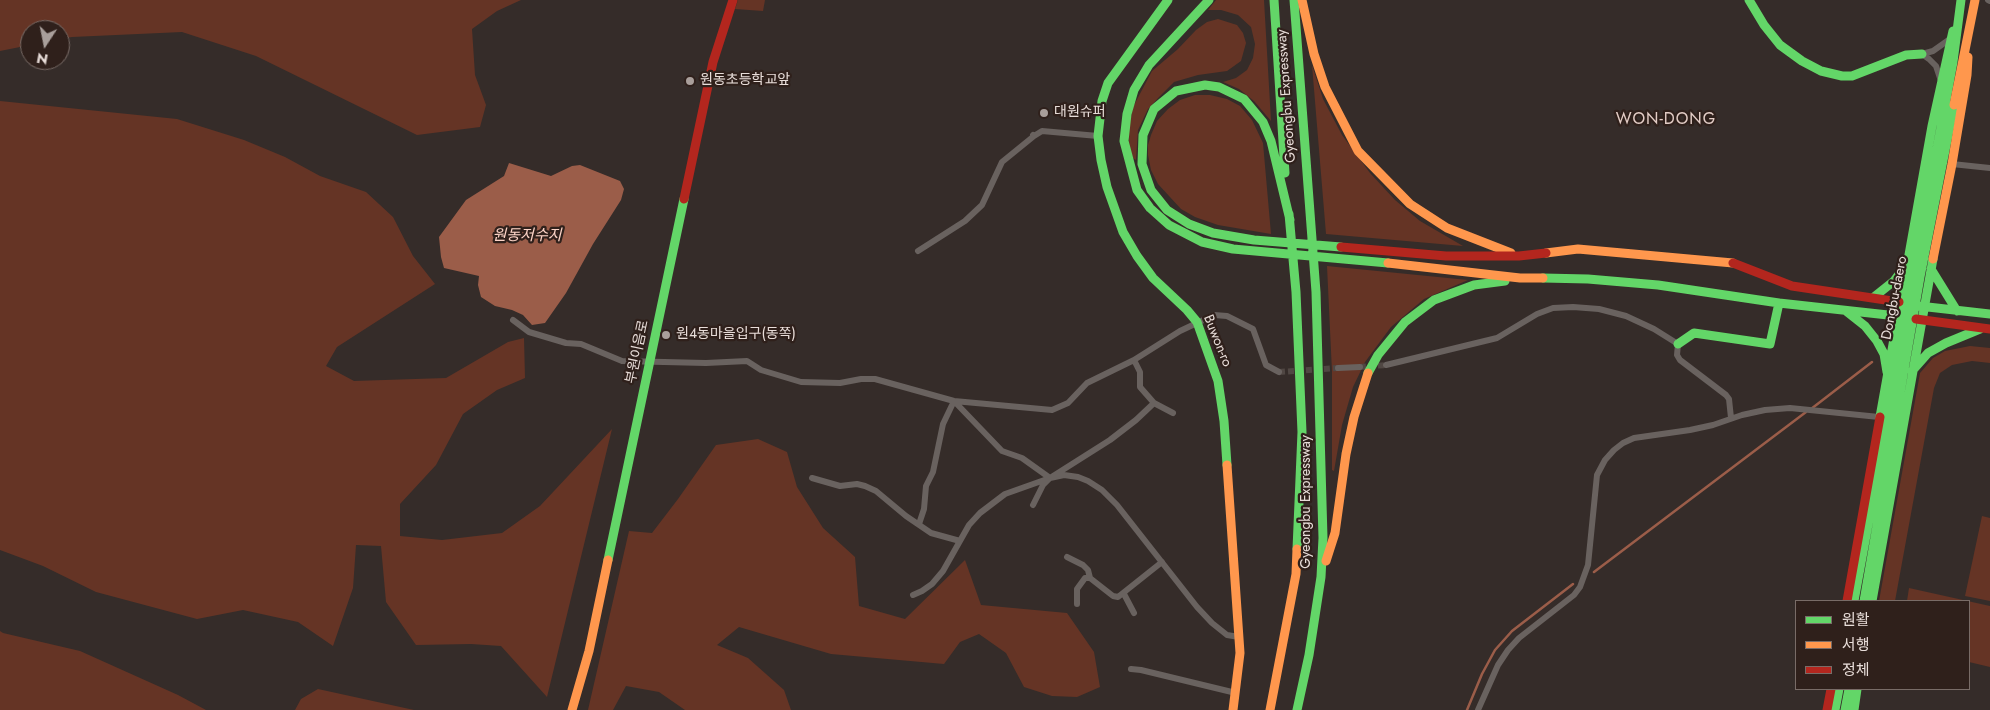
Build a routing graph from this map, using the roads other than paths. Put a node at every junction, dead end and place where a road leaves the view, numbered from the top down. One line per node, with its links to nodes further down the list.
1 (733, 0): 39 (main road, 부원이음로)
2 (1168, 0): 15 (main road, Buwon-ro)
3 (1208, 0): 24 (main road)
4 (1274, 0): 19 (main road, Gyeongbu Expressway)
5 (1294, 0): 59 (main road, Gyeongbu Expressway)
6 (1302, 0): 21 (main road)
7 (1749, 0): 13 (main road)
8 (1961, 0): 10 (main road, Dongbu-daero)
9 (1975, 0): 11 (main road, Dongbu-daero)
10 (1959, 12): 12 (main road, Dongbu-daero); 18 (main road, Dongbu-daero)
11 (1968, 34): 16 (main road, Dongbu-daero); 18 (main road, Dongbu-daero)
12 (1950, 39): 13 (street); 14 (main road, Dongbu-daero)
13 (1922, 54): 14 (street)
14 (1941, 81): 22 (main road, Dongbu-daero)
15 (1098, 136): 20 (street); 35 (main road, Buwon-ro)
16 (1952, 164): 17 (street); 23 (main road, Dongbu-daero)
17 (1990, 168)
18 (1935, 180): 51 (main road, Dongbu-daero)
19 (1290, 220): 21 (main road); 78 (main road, Gyeongbu Expressway)
20 (918, 250)
21 (1519, 256): 25 (main road)
22 (1906, 265): 25 (main road); 26 (main road, Dongbu-daero)
23 (1931, 268): 28 (main road, Dongbu-daero); 30 (main road)
24 (1520, 278): 27 (main road); 42 (main road)
25 (1874, 297): 26 (main road)
26 (1899, 302): 28 (main road); 32 (main road, Dongbu-daero)
27 (1779, 303): 29 (main road); 37 (main road)
28 (1924, 307): 30 (main road); 34 (main road, Dongbu-daero)
29 (1846, 311): 32 (main road); 44 (main road)
30 (1957, 311): 31 (main road)
31 (1990, 314)
32 (1897, 316): 34 (main road); 44 (main road, Dongbu-daero)
33 (513, 320): 39 (street)
34 (1921, 320): 36 (main road); 45 (main road, Dongbu-daero)
35 (1198, 322): 38 (street); 43 (street); 69 (main road, Buwon-ro)
36 (1986, 329): 45 (main road)
37 (1678, 344): 40 (street); 50 (street)
38 (1134, 360): 46 (street); 47 (street)
39 (650, 363): 46 (street); 76 (main road, 부원이음로)
40 (1386, 365)
41 (1338, 368): 42 (street)
42 (1364, 369): 59 (main road)
43 (1278, 372)
44 (1888, 372): 49 (main road, Dongbu-daero)
45 (1912, 372): 66 (main road, Dongbu-daero)
46 (954, 401): 53 (street); 55 (street)
47 (1154, 403): 48 (street); 53 (street)
48 (1174, 413)
49 (1879, 417): 50 (street); 63 (main road, Dongbu-daero)
50 (1731, 418): 80 (street)
51 (1885, 452): 64 (main road, Dongbu-daero); 65 (main road, Dongbu-daero)
52 (812, 478): 55 (street)
53 (1050, 478): 54 (street); 56 (street); 58 (street)
54 (1033, 505)
55 (919, 524): 56 (street)
56 (960, 541): 62 (street)
57 (1067, 557): 60 (street)
58 (1162, 562): 61 (street); 69 (street)
59 (1321, 577): 79 (main road, Gyeongbu Expressway)
60 (1090, 578): 61 (street); 67 (street)
61 (1124, 594): 68 (street)
62 (913, 595)
63 (1847, 600)
64 (1854, 600)
65 (1864, 600)
66 (1872, 600)
67 (1077, 604)
68 (1134, 613)
69 (1240, 637): 75 (main road, Buwon-ro)
70 (1131, 669): 75 (street)
71 (1831, 690): 81 (main road)
72 (1839, 690): 82 (main road)
73 (1849, 690): 83 (main road)
74 (1857, 690): 84 (main road)
75 (1236, 693): 77 (main road, Buwon-ro)
76 (572, 710)
77 (1233, 710)
78 (1270, 710)
79 (1297, 710)
80 (1478, 710)
81 (1827, 710)
82 (1835, 710)
83 (1845, 710)
84 (1854, 710)

